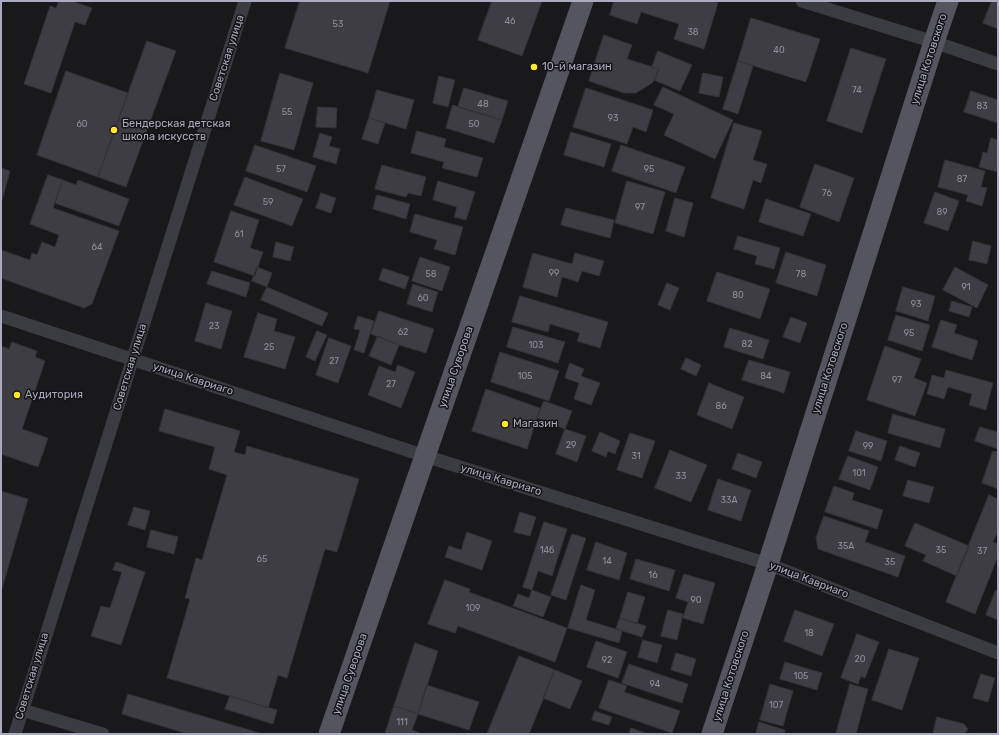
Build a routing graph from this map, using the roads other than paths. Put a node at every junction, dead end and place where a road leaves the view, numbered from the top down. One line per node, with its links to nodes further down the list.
1 (245, 1): 8 (street, Советская улица)
2 (583, 1): 9 (main road, улица Суворова)
3 (802, 1): 5 (street)
4 (948, 1): 5 (main road, улица Котовского)
5 (934, 42): 6 (street); 10 (main road, улица Котовского)
6 (998, 64)
7 (1, 316): 8 (street, улица Кавриаго)
8 (132, 359): 9 (street, улица Кавриаго); 12 (street, Советская улица)
9 (424, 456): 10 (street, улица Кавриаго); 15 (main road, улица Суворова)
10 (768, 564): 11 (street, улица Кавриаго); 16 (main road, улица Котовского)
11 (998, 653)
12 (22, 710): 13 (street, Советская улица); 14 (street)
13 (14, 734)
14 (103, 734)
15 (329, 734)
16 (712, 734)

